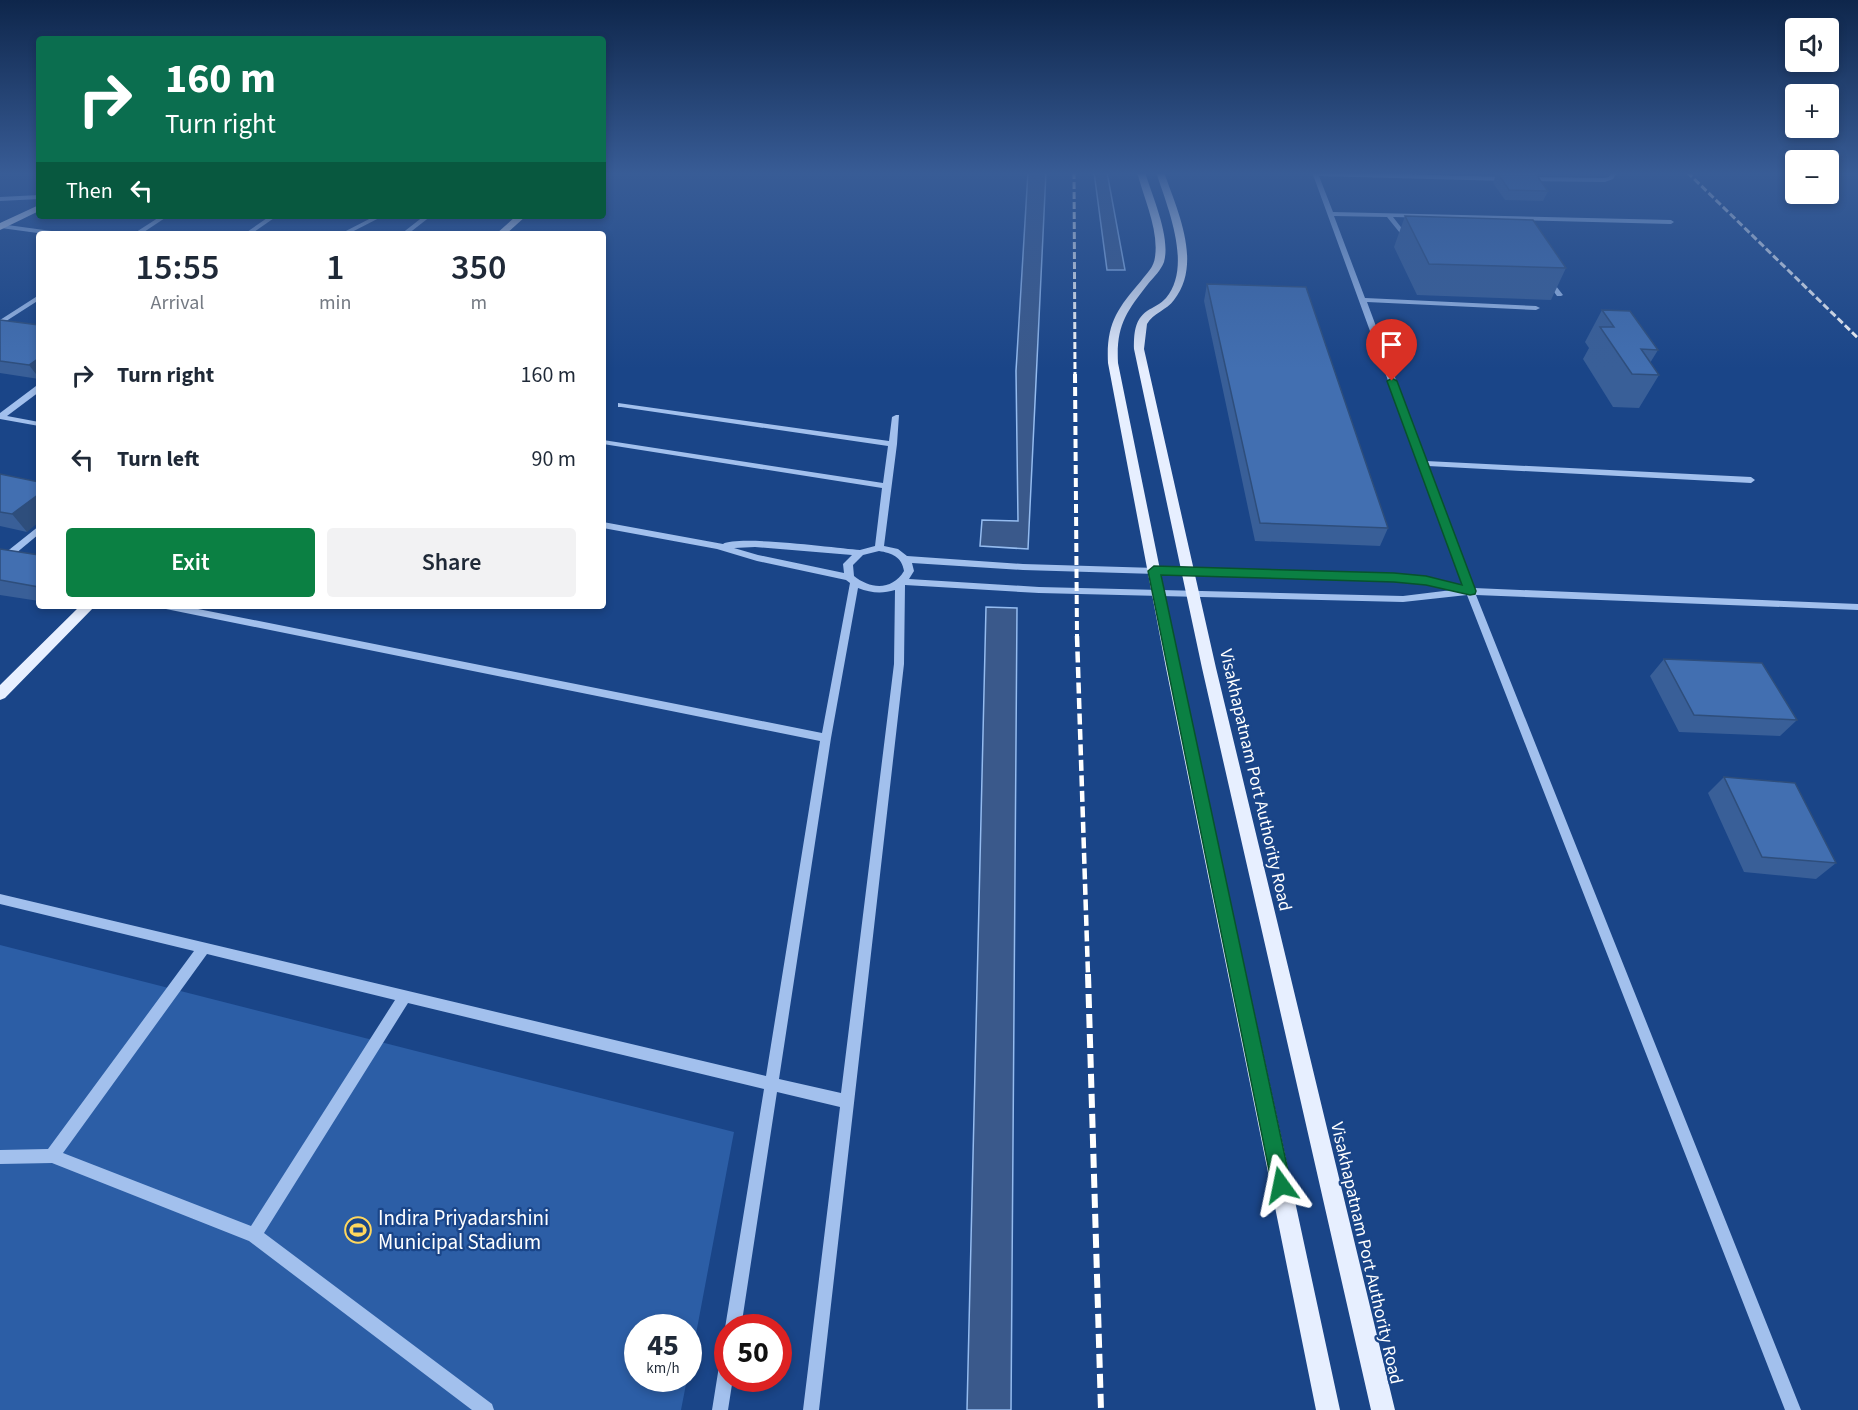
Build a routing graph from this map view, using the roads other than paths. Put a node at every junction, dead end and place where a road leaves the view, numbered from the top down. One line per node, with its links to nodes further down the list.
1 (1158, 238): 27 (main road)
2 (1179, 238): 28 (main road, Visakhapatnam Port Authority Road)
3 (1340, 238): 7 (street)
4 (1540, 268): 5 (street)
5 (1559, 295)
6 (36, 299): 9 (street)
7 (1362, 300): 8 (street); 17 (street)
8 (1536, 308)
9 (0, 323)
10 (36, 390): 12 (street)
11 (621, 405): 16 (street)
12 (0, 417): 14 (street)
13 (896, 417): 16 (street)
14 (36, 423)
15 (606, 442): 19 (street)
16 (893, 444): 19 (street)
17 (1422, 463): 18 (street); 31 (street)
18 (1751, 480)
19 (887, 486): 23 (street)
20 (606, 526): 22 (street)
21 (36, 532): 26 (street)
22 (718, 546): 24 (street); 29 (street)
23 (879, 548): 24 (street); 25 (street)
24 (860, 553): 29 (street)
25 (906, 559): 27 (street); 30 (street)
26 (0, 562)
27 (1154, 571): 28 (street); 32 (main road)
28 (1188, 571): 31 (street); 33 (main road, Visakhapatnam Port Authority Road)
29 (852, 580): 30 (street); 38 (street)
30 (901, 583): 32 (street); 43 (street)
31 (1470, 591): 33 (street); 34 (street); 54 (street)
32 (1158, 593): 33 (street); 52 (main road)
33 (1193, 593): 53 (main road, Visakhapatnam Port Authority Road)
34 (1858, 607)
35 (85, 609): 37 (main road)
36 (181, 609): 38 (street)
37 (0, 694)
38 (826, 738): 42 (street)
39 (0, 899): 40 (street)
40 (204, 948): 41 (street); 44 (street)
41 (405, 996): 42 (street); 46 (street)
42 (771, 1084): 43 (street); 47 (street)
43 (848, 1102): 51 (street)
44 (52, 1156): 45 (street); 46 (street)
45 (0, 1157)
46 (254, 1235): 49 (street)
47 (735, 1314)
48 (723, 1392): 50 (street)
49 (486, 1410)
50 (720, 1410)
51 (811, 1410)
52 (1328, 1410)
53 (1383, 1410)
54 (1792, 1410)

